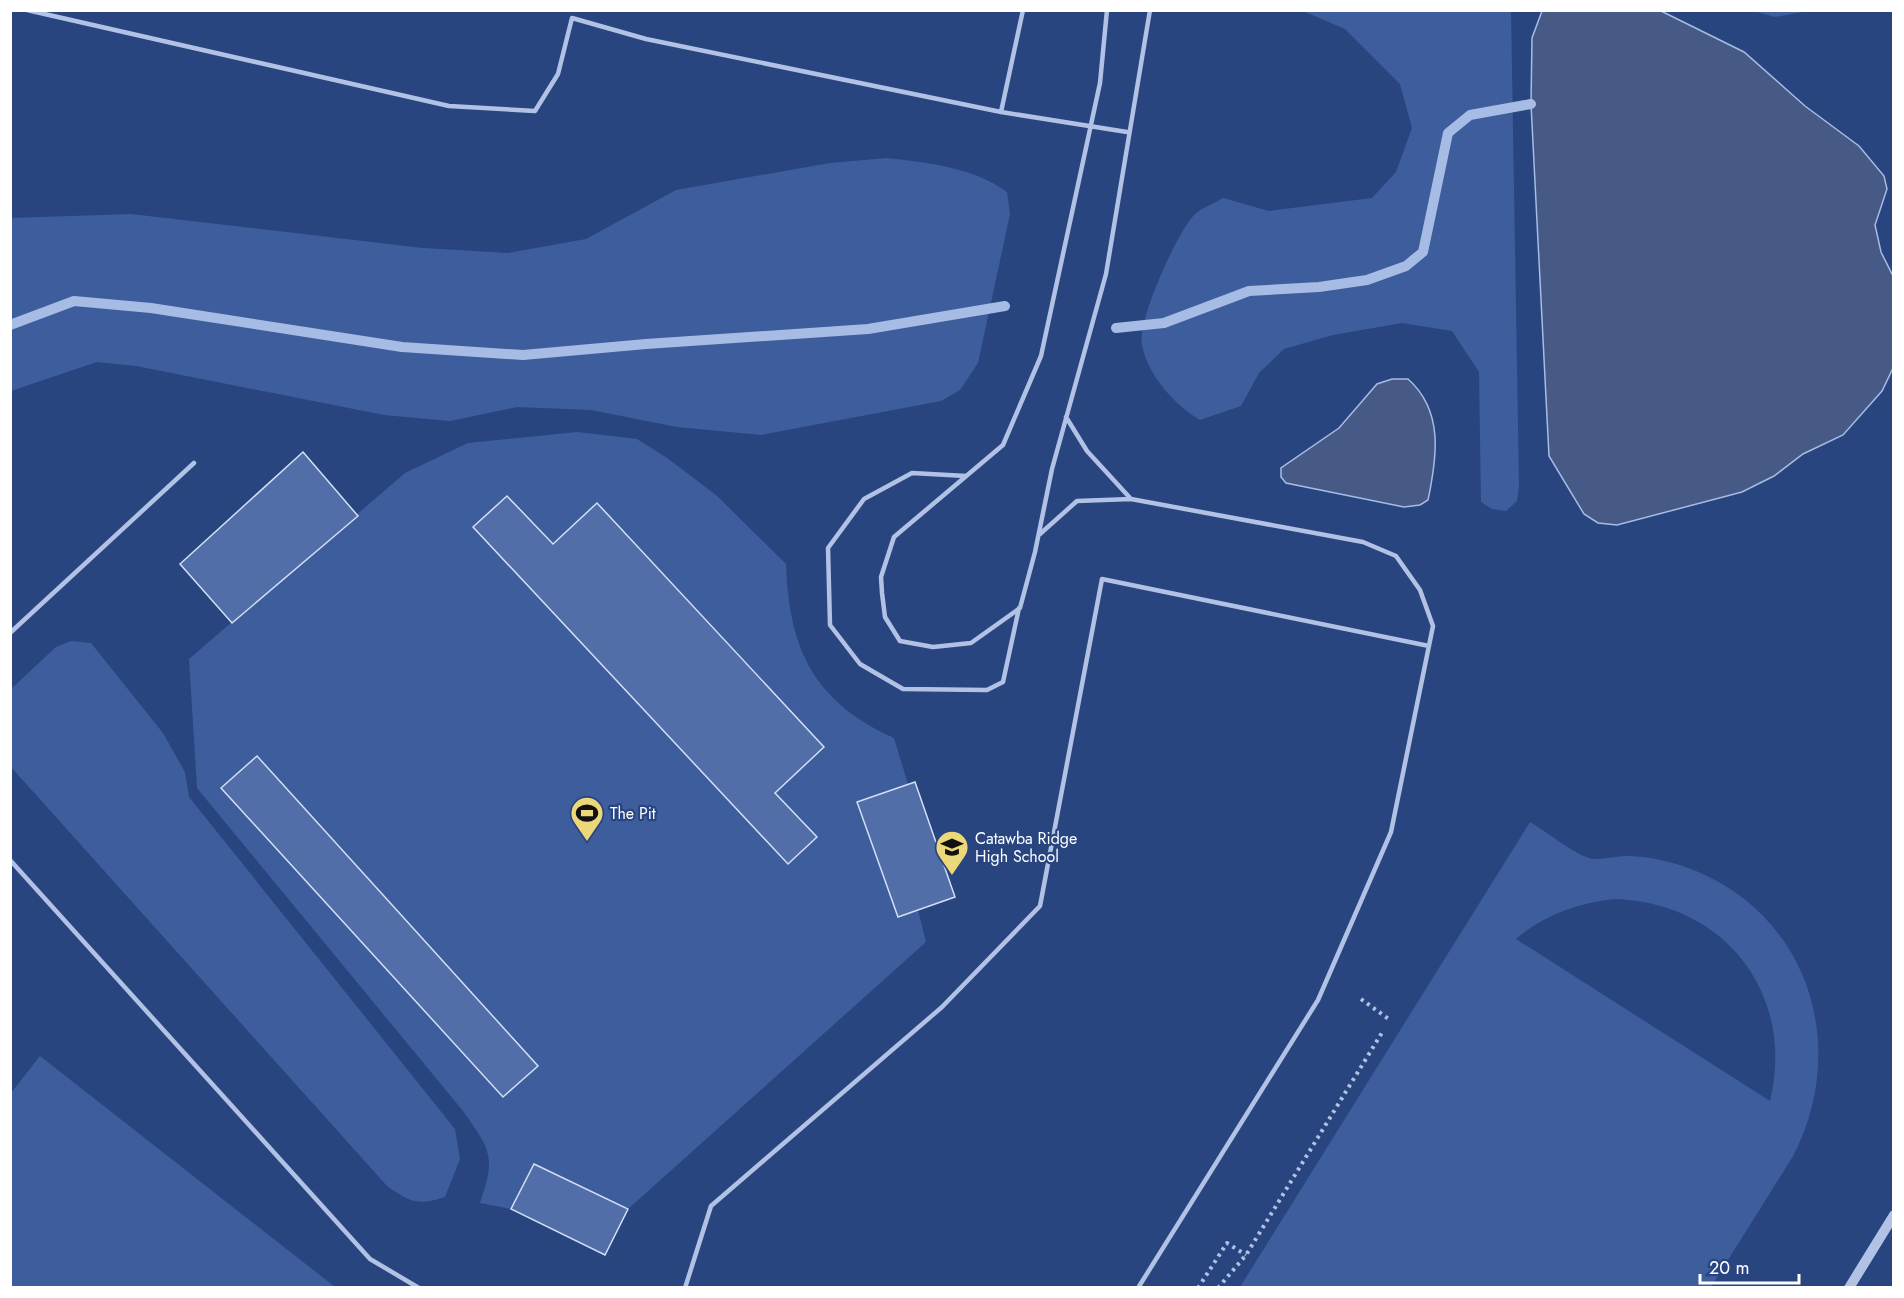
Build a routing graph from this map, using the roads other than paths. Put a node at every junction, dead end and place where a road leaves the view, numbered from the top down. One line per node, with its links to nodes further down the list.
1 (27, 10): 6 (lane)
2 (573, 10): 6 (lane)
3 (1023, 10): 7 (lane)
4 (1107, 10): 8 (lane)
5 (1150, 10): 9 (lane)
6 (573, 18): 7 (lane)
7 (1000, 112): 8 (lane)
8 (1091, 128): 9 (lane); 12 (lane)
9 (1127, 132): 10 (lane)
10 (1066, 417): 13 (lane); 14 (lane)
11 (194, 464): 16 (lane)
12 (966, 476): 15 (lane); 15 (lane)
13 (1131, 499): 14 (lane); 17 (lane)
14 (1039, 535): 15 (lane)
15 (1020, 608)
16 (10, 633)
17 (1430, 646): 21 (lane); 22 (lane)
18 (10, 860): 20 (lane)
19 (1893, 1215): 23 (street)
20 (419, 1287)
21 (685, 1287)
22 (1138, 1287)
23 (1849, 1287)

